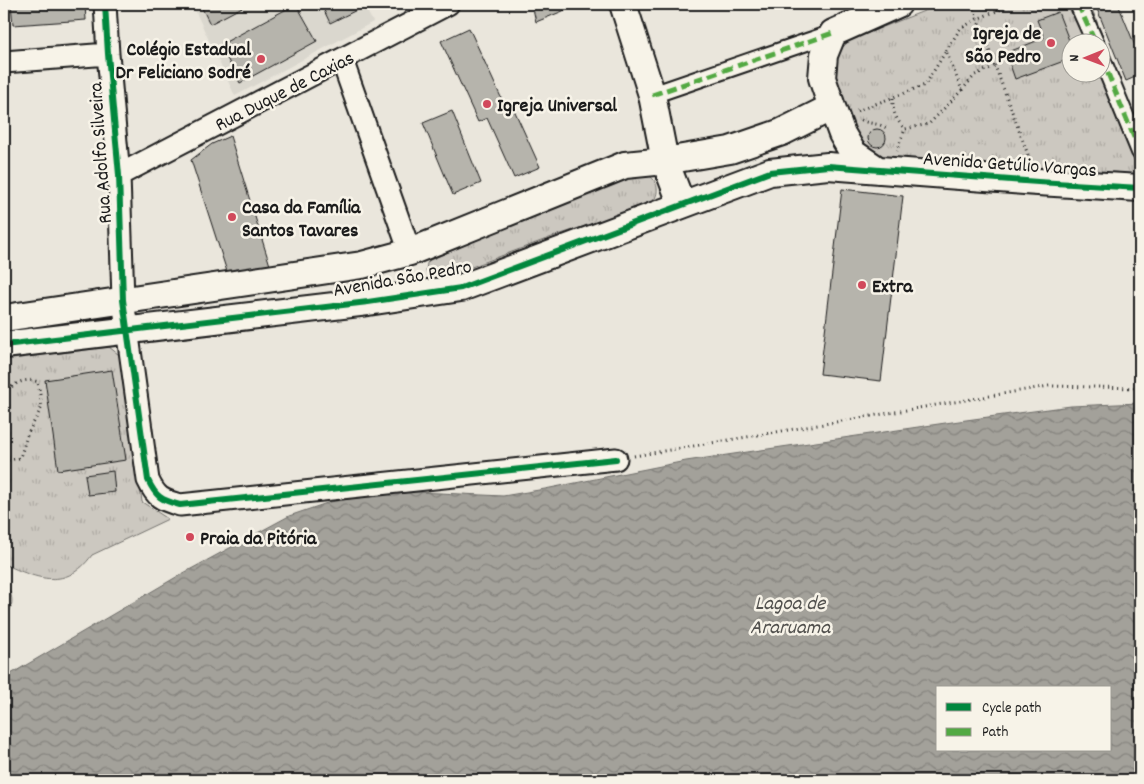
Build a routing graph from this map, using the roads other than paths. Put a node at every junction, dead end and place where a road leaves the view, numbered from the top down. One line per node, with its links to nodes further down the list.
1 (105, 4): 8 (street, Rua Adolfo Silveira)
2 (448, 4): 9 (street, Rua Duque de Caxias)
3 (623, 4): 12 (street)
4 (898, 4): 7 (street)
5 (1078, 4): 6 (street)
6 (1090, 32)
7 (833, 33): 12 (street); 13 (street)
8 (108, 54): 10 (street); 17 (street, Rua Adolfo Silveira)
9 (342, 60): 17 (street, Rua Duque de Caxias); 20 (street)
10 (4, 62)
11 (1111, 82): 14 (street)
12 (652, 95): 15 (street)
13 (839, 111): 15 (street, Avenida São Pedro); 16 (street)
14 (1140, 152)
15 (665, 161): 19 (street); 20 (street, Avenida São Pedro)
16 (885, 170): 18 (street, Avenida Getúlio Vargas); 19 (street, Avenida São Pedro)
17 (119, 174): 22 (street, Rua Adolfo Silveira)
18 (1140, 188)
19 (682, 205): 23 (street, Avenida São Pedro)
20 (410, 252): 21 (street, Avenida São Pedro)
21 (362, 265): 22 (street, Avenida São Pedro); 23 (street)
22 (123, 300): 24 (street, Avenida São Pedro); 25 (street, Rua Adolfo Silveira)
23 (368, 302): 25 (street, Avenida São Pedro)
24 (4, 318)
25 (127, 330): 26 (street, Avenida São Pedro); 27 (street, Rua Adolfo Silveira)
26 (4, 345)
27 (616, 459)

